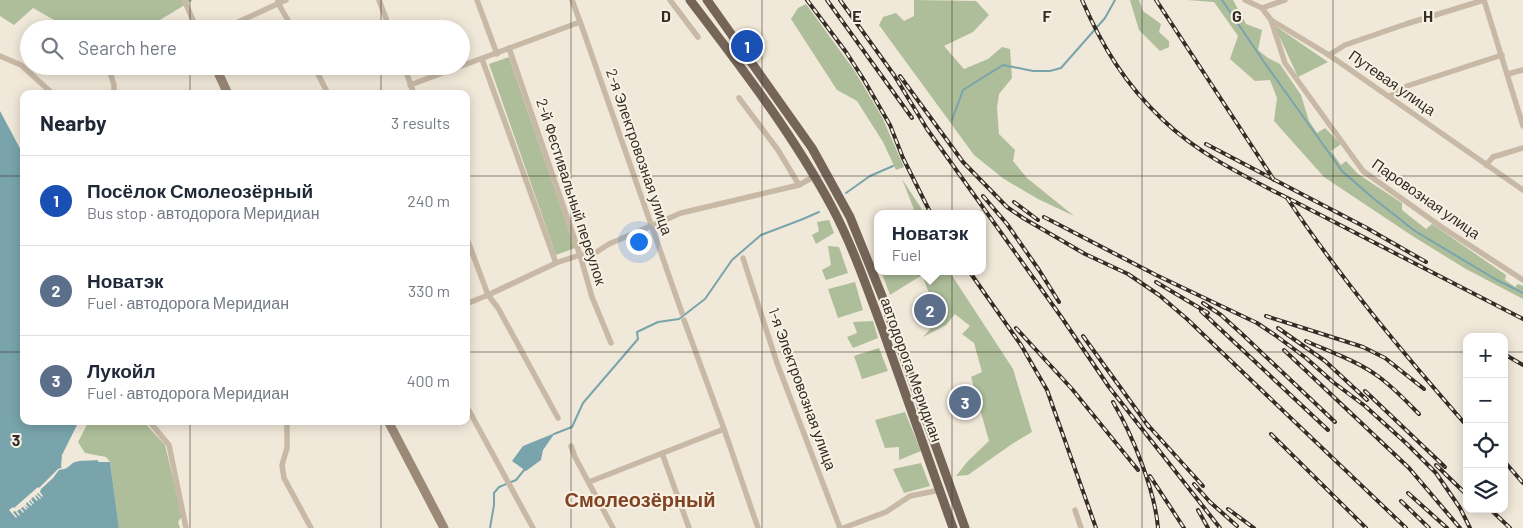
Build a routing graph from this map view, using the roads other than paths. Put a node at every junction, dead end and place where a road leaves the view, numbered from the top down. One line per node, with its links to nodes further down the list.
1 (184, 0): 14 (street)
2 (286, 0): 12 (street)
3 (379, 0): 17 (street)
4 (477, 0): 22 (street)
5 (572, 0): 19 (street, 2-я Электровозная улица)
6 (670, 0): 20 (street)
7 (690, 0): 49 (main road, автодорога Меридиан)
8 (708, 0): 48 (main road, автодорога Меридиан)
9 (1245, 0): 13 (street, Путевая улица)
10 (1285, 0): 13 (street)
11 (1484, 0): 23 (street); 24 (street)
12 (278, 1): 15 (street); 16 (street)
13 (1262, 8): 18 (street, Путевая улица)
14 (193, 20)
15 (241, 20)
16 (288, 20)
17 (387, 20)
18 (1271, 20): 23 (street, Путевая улица); 57 (street, Паровозная улица)
19 (580, 22): 21 (street); 52 (street, 2-я Электровозная улица)
20 (698, 37)
21 (509, 48): 22 (street); 54 (street, 2-й Фестивальный переулок)
22 (497, 54): 26 (street)
23 (1329, 55): 43 (street, Путевая улица)
24 (1502, 55): 30 (street); 43 (street)
25 (0, 56): 28 (street)
26 (482, 59): 27 (street); 56 (street)
27 (470, 63)
28 (20, 65)
29 (1523, 70): 30 (street)
30 (1508, 74): 45 (street)
31 (32, 75): 38 (street)
32 (111, 75): 39 (street)
33 (218, 75): 40 (street)
34 (318, 75): 41 (street)
35 (407, 75): 37 (street)
36 (438, 75): 37 (street)
37 (410, 85): 42 (street)
38 (49, 90)
39 (114, 90)
40 (226, 90)
41 (326, 90)
42 (412, 90)
43 (1390, 96): 47 (street, Путевая улица)
44 (739, 98): 50 (street)
45 (1523, 126)
46 (1523, 148): 47 (street)
47 (1486, 165): 51 (street, Путевая улица)
48 (825, 170): 49 (main road); 83 (main road, автодорога Меридиан)
49 (815, 176): 50 (street); 72 (main road, автодорога Меридиан)
50 (799, 185): 52 (street)
51 (1523, 190)
52 (652, 226): 54 (street); 60 (street, 2-я Электровозная улица)
53 (470, 247): 58 (street)
54 (580, 255): 56 (street); 62 (street, 2-й Фестивальный переулок)
55 (743, 258): 81 (street, 1-я Электровозная улица)
56 (556, 263): 58 (street)
57 (1523, 280)
58 (488, 296): 59 (street); 64 (street)
59 (470, 303)
60 (682, 313)
61 (684, 320): 68 (street)
62 (612, 343)
63 (470, 412): 77 (street)
64 (558, 418)
65 (152, 425): 74 (street)
66 (287, 425): 75 (street)
67 (390, 425): 76 (street)
68 (724, 429): 70 (street); 80 (street)
69 (571, 446): 71 (street)
70 (662, 453): 71 (street); 79 (street)
71 (588, 482): 78 (street)
72 (940, 490): 81 (street); 82 (main road, автодорога Меридиан)
73 (1076, 510): 84 (street)
74 (186, 528)
75 (311, 528)
76 (444, 528)
77 (533, 528)
78 (614, 528)
79 (689, 528)
80 (758, 528)
81 (841, 528)
82 (953, 528)
83 (965, 528)
84 (1081, 528)

